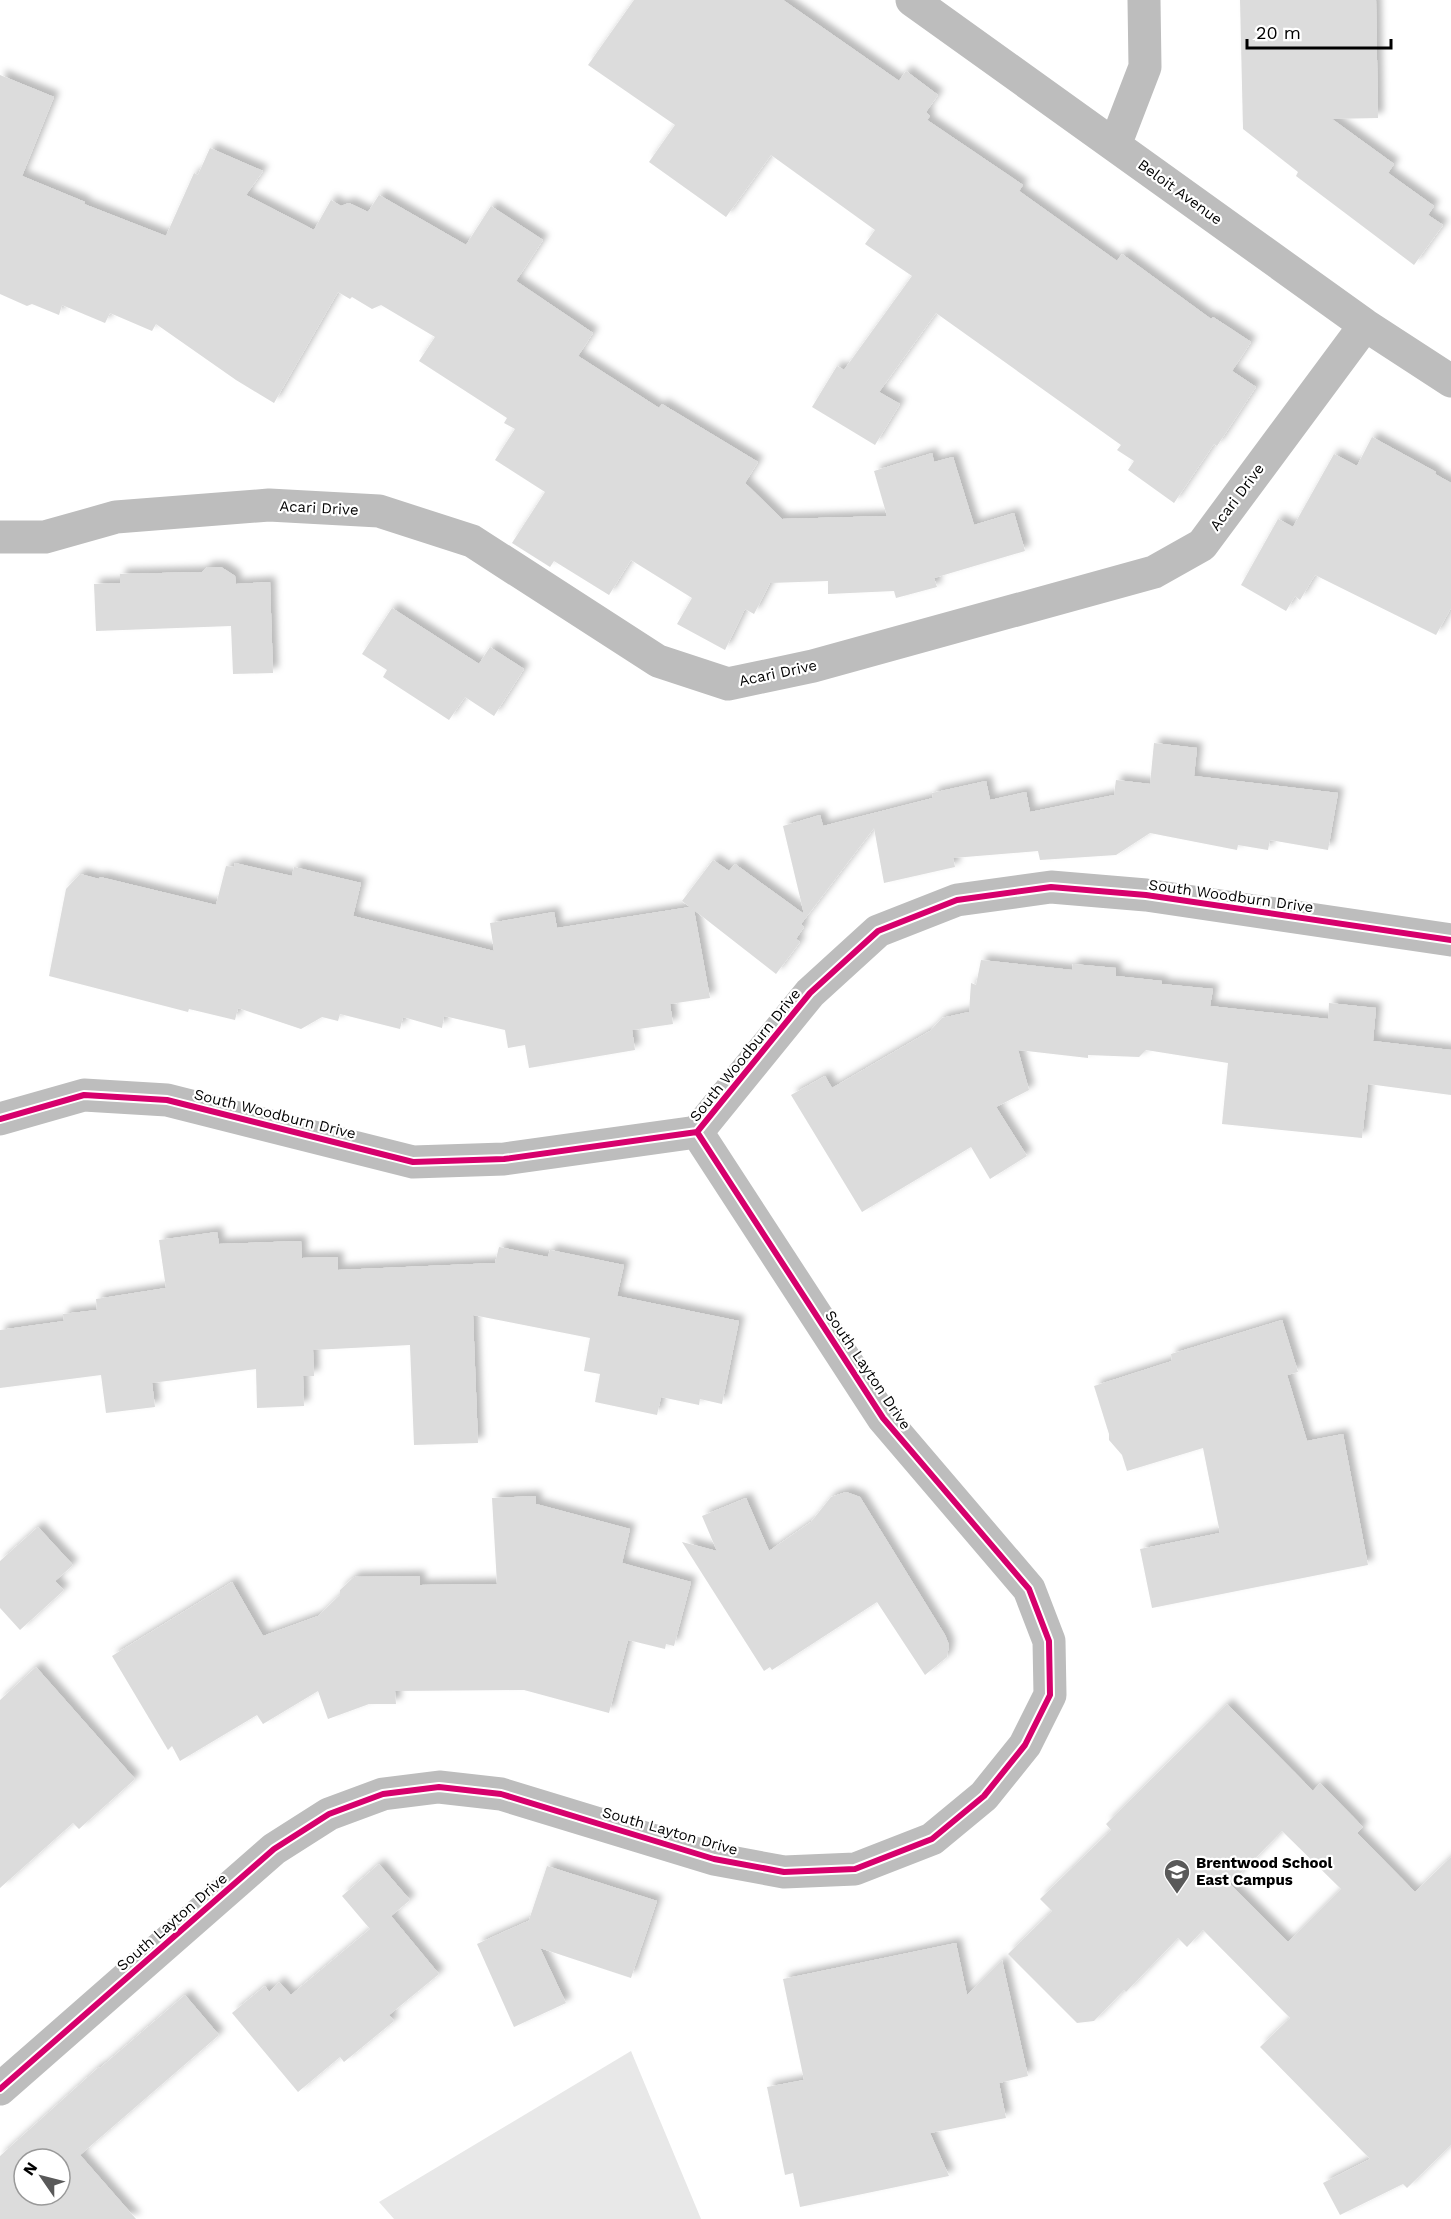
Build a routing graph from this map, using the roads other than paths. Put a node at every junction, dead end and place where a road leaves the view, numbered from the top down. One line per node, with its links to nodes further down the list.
1 (912, 0): 3 (street, Beloit Avenue)
2 (1144, 0): 3 (street)
3 (1115, 145): 4 (street, Beloit Avenue)
4 (1365, 325): 5 (street, Beloit Avenue); 6 (street, Acari Drive)
5 (1451, 381)
6 (0, 537)
7 (1451, 940): 9 (street, South Woodburn Drive)
8 (0, 1119): 9 (street, South Woodburn Drive)
9 (697, 1132): 10 (street, South Layton Drive)
10 (0, 2090)

